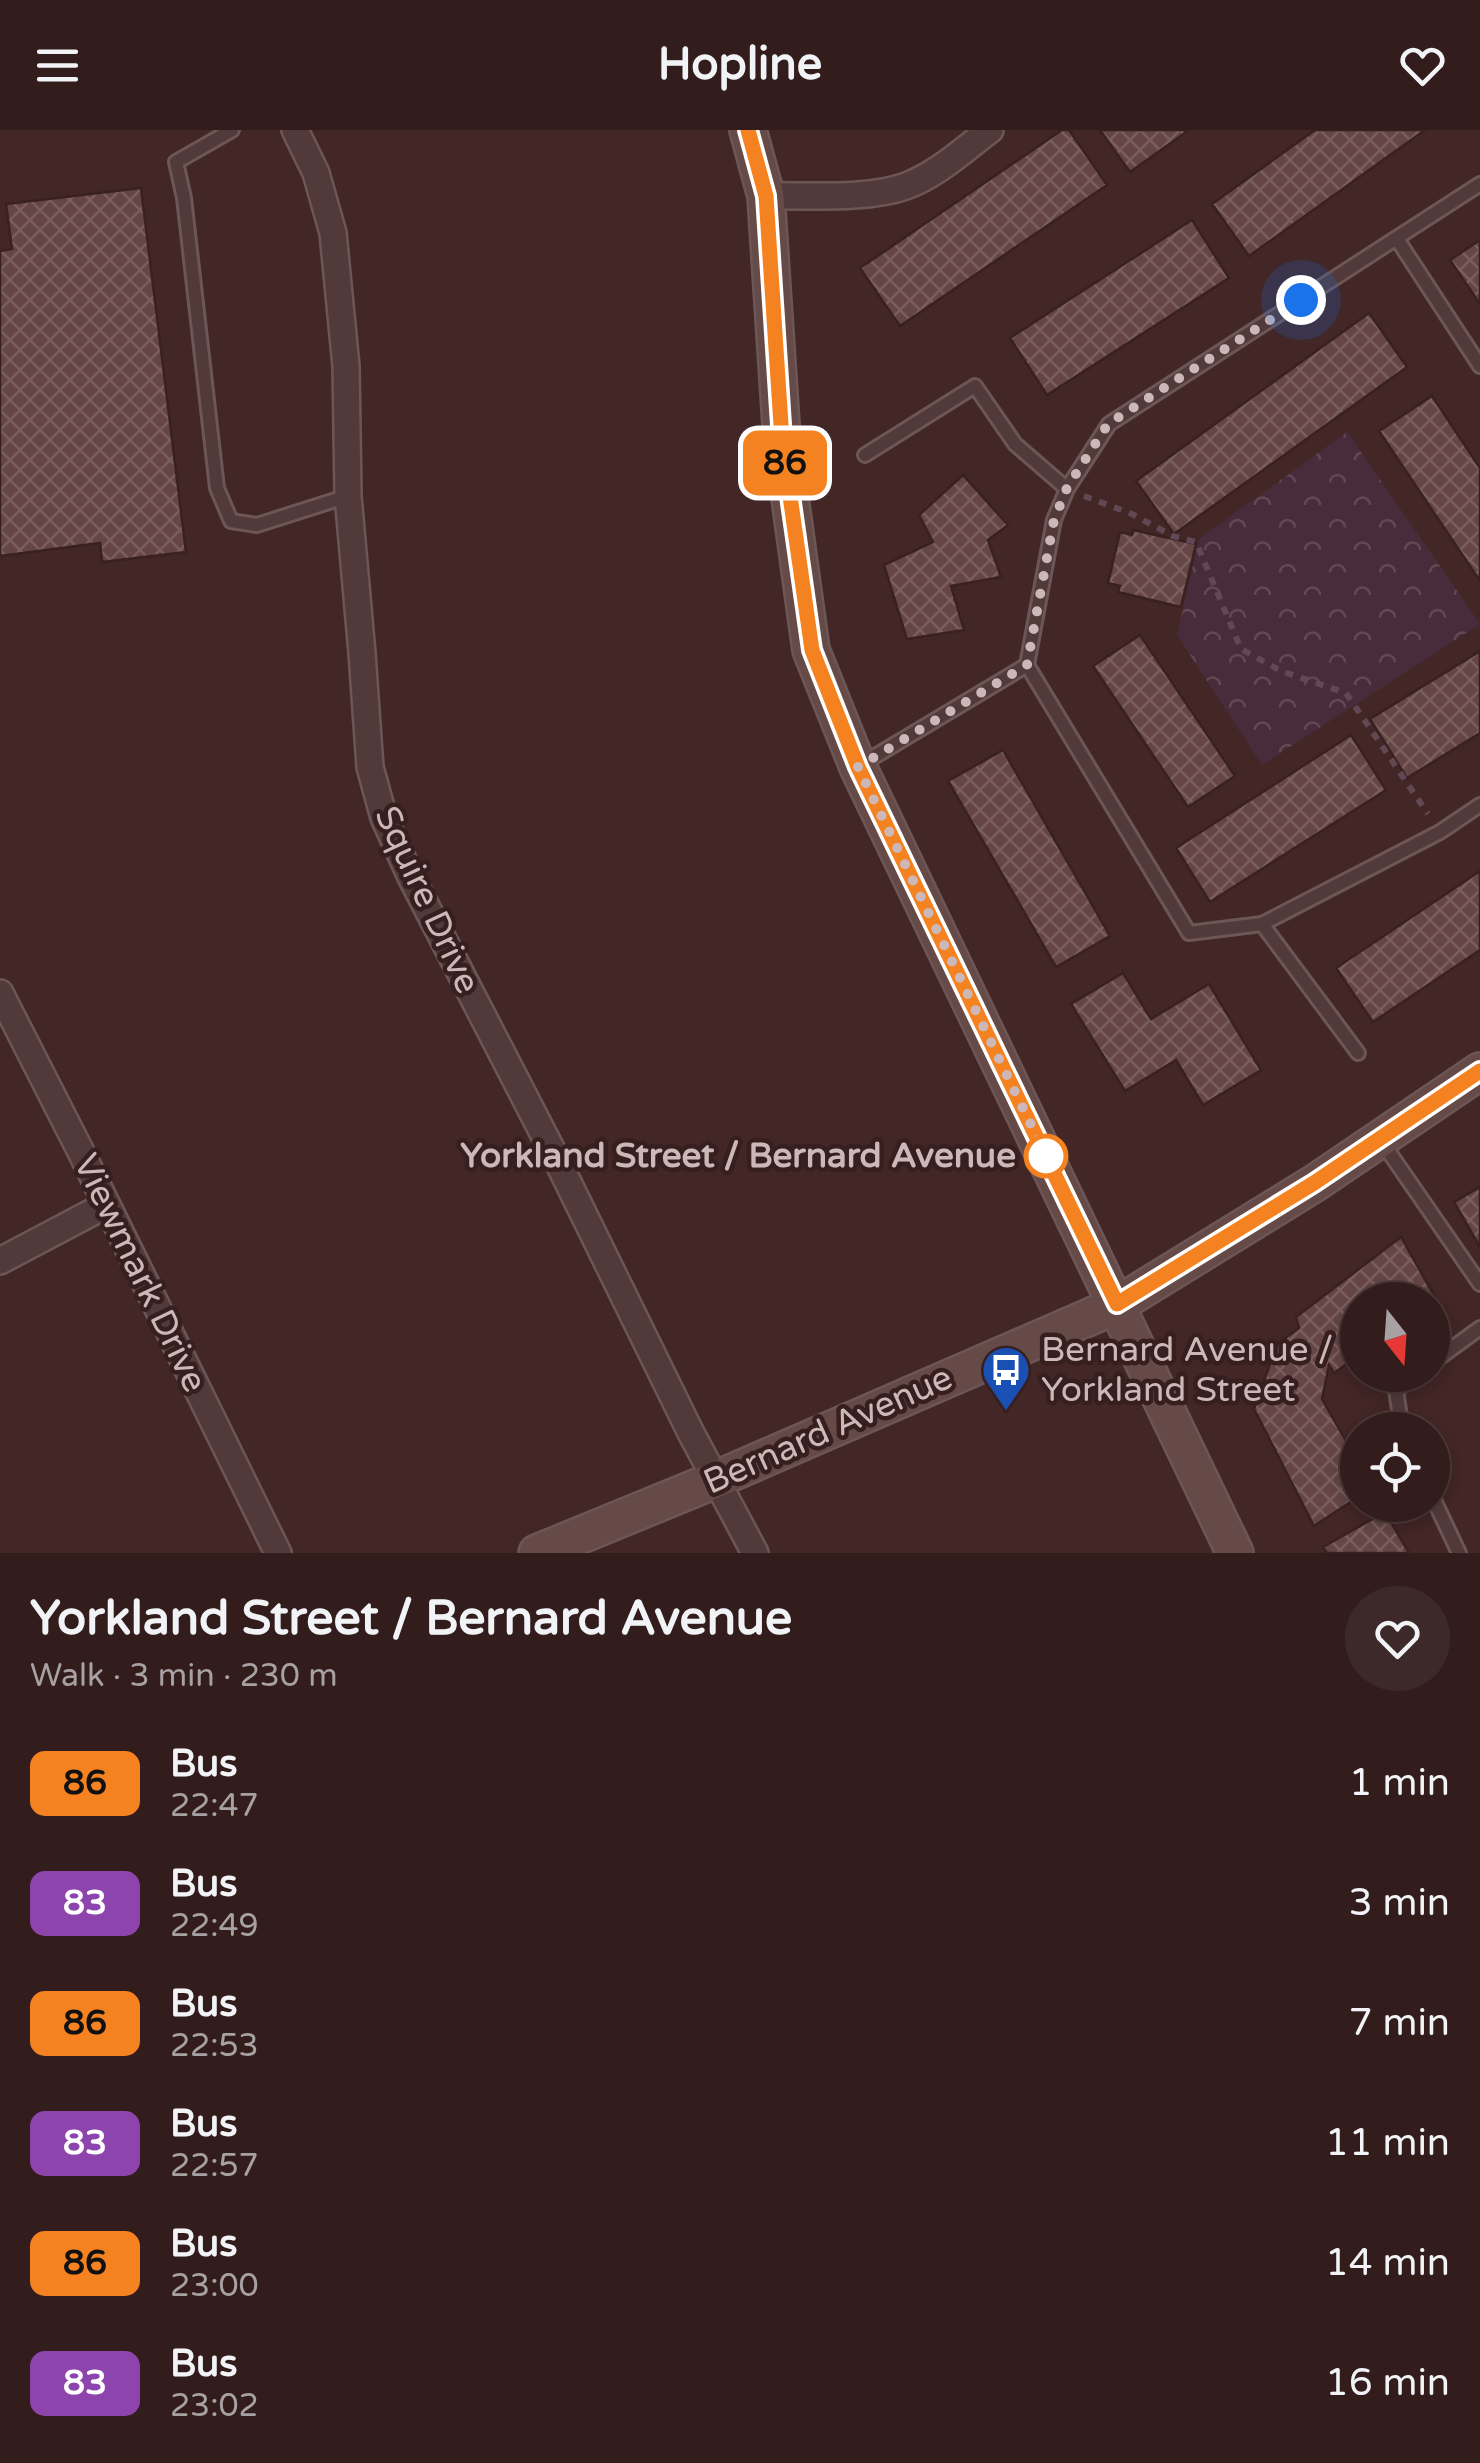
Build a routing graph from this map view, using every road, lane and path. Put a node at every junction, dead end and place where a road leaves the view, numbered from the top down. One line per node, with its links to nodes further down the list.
1 (232, 130): 11 (lane)
2 (294, 130): 11 (street, Squire Drive)
3 (748, 130): 6 (street)
4 (990, 130): 6 (street)
5 (1480, 184): 7 (lane)
6 (766, 196): 13 (street)
7 (1397, 238): 8 (lane); 10 (lane)
8 (1480, 366)
9 (865, 455): 10 (lane)
10 (1067, 488): 12 (lane); 15 (path)
11 (348, 496): 27 (street, Squire Drive)
12 (1027, 665): 13 (lane); 16 (lane)
13 (858, 767): 24 (street)
14 (1480, 806): 15 (lane)
15 (1440, 832): 16 (lane)
16 (1262, 924): 18 (lane)
17 (0, 994): 21 (street, Viewmark Drive)
18 (1358, 1054)
19 (1480, 1071): 20 (street, Bernard Avenue)
20 (1380, 1139): 23 (lane); 24 (street, Bernard Avenue)
21 (106, 1205): 22 (street); 29 (street, Viewmark Drive)
22 (0, 1260)
23 (1480, 1284)
24 (1117, 1304): 27 (street, Bernard Avenue); 32 (street)
25 (1480, 1328): 26 (lane)
26 (1450, 1350)
27 (715, 1480): 30 (street, Bernard Avenue); 31 (street, Squire Drive)
28 (1444, 1522): 33 (lane)
29 (278, 1553)
30 (538, 1553)
31 (755, 1553)
32 (1235, 1553)
33 (1459, 1553)

